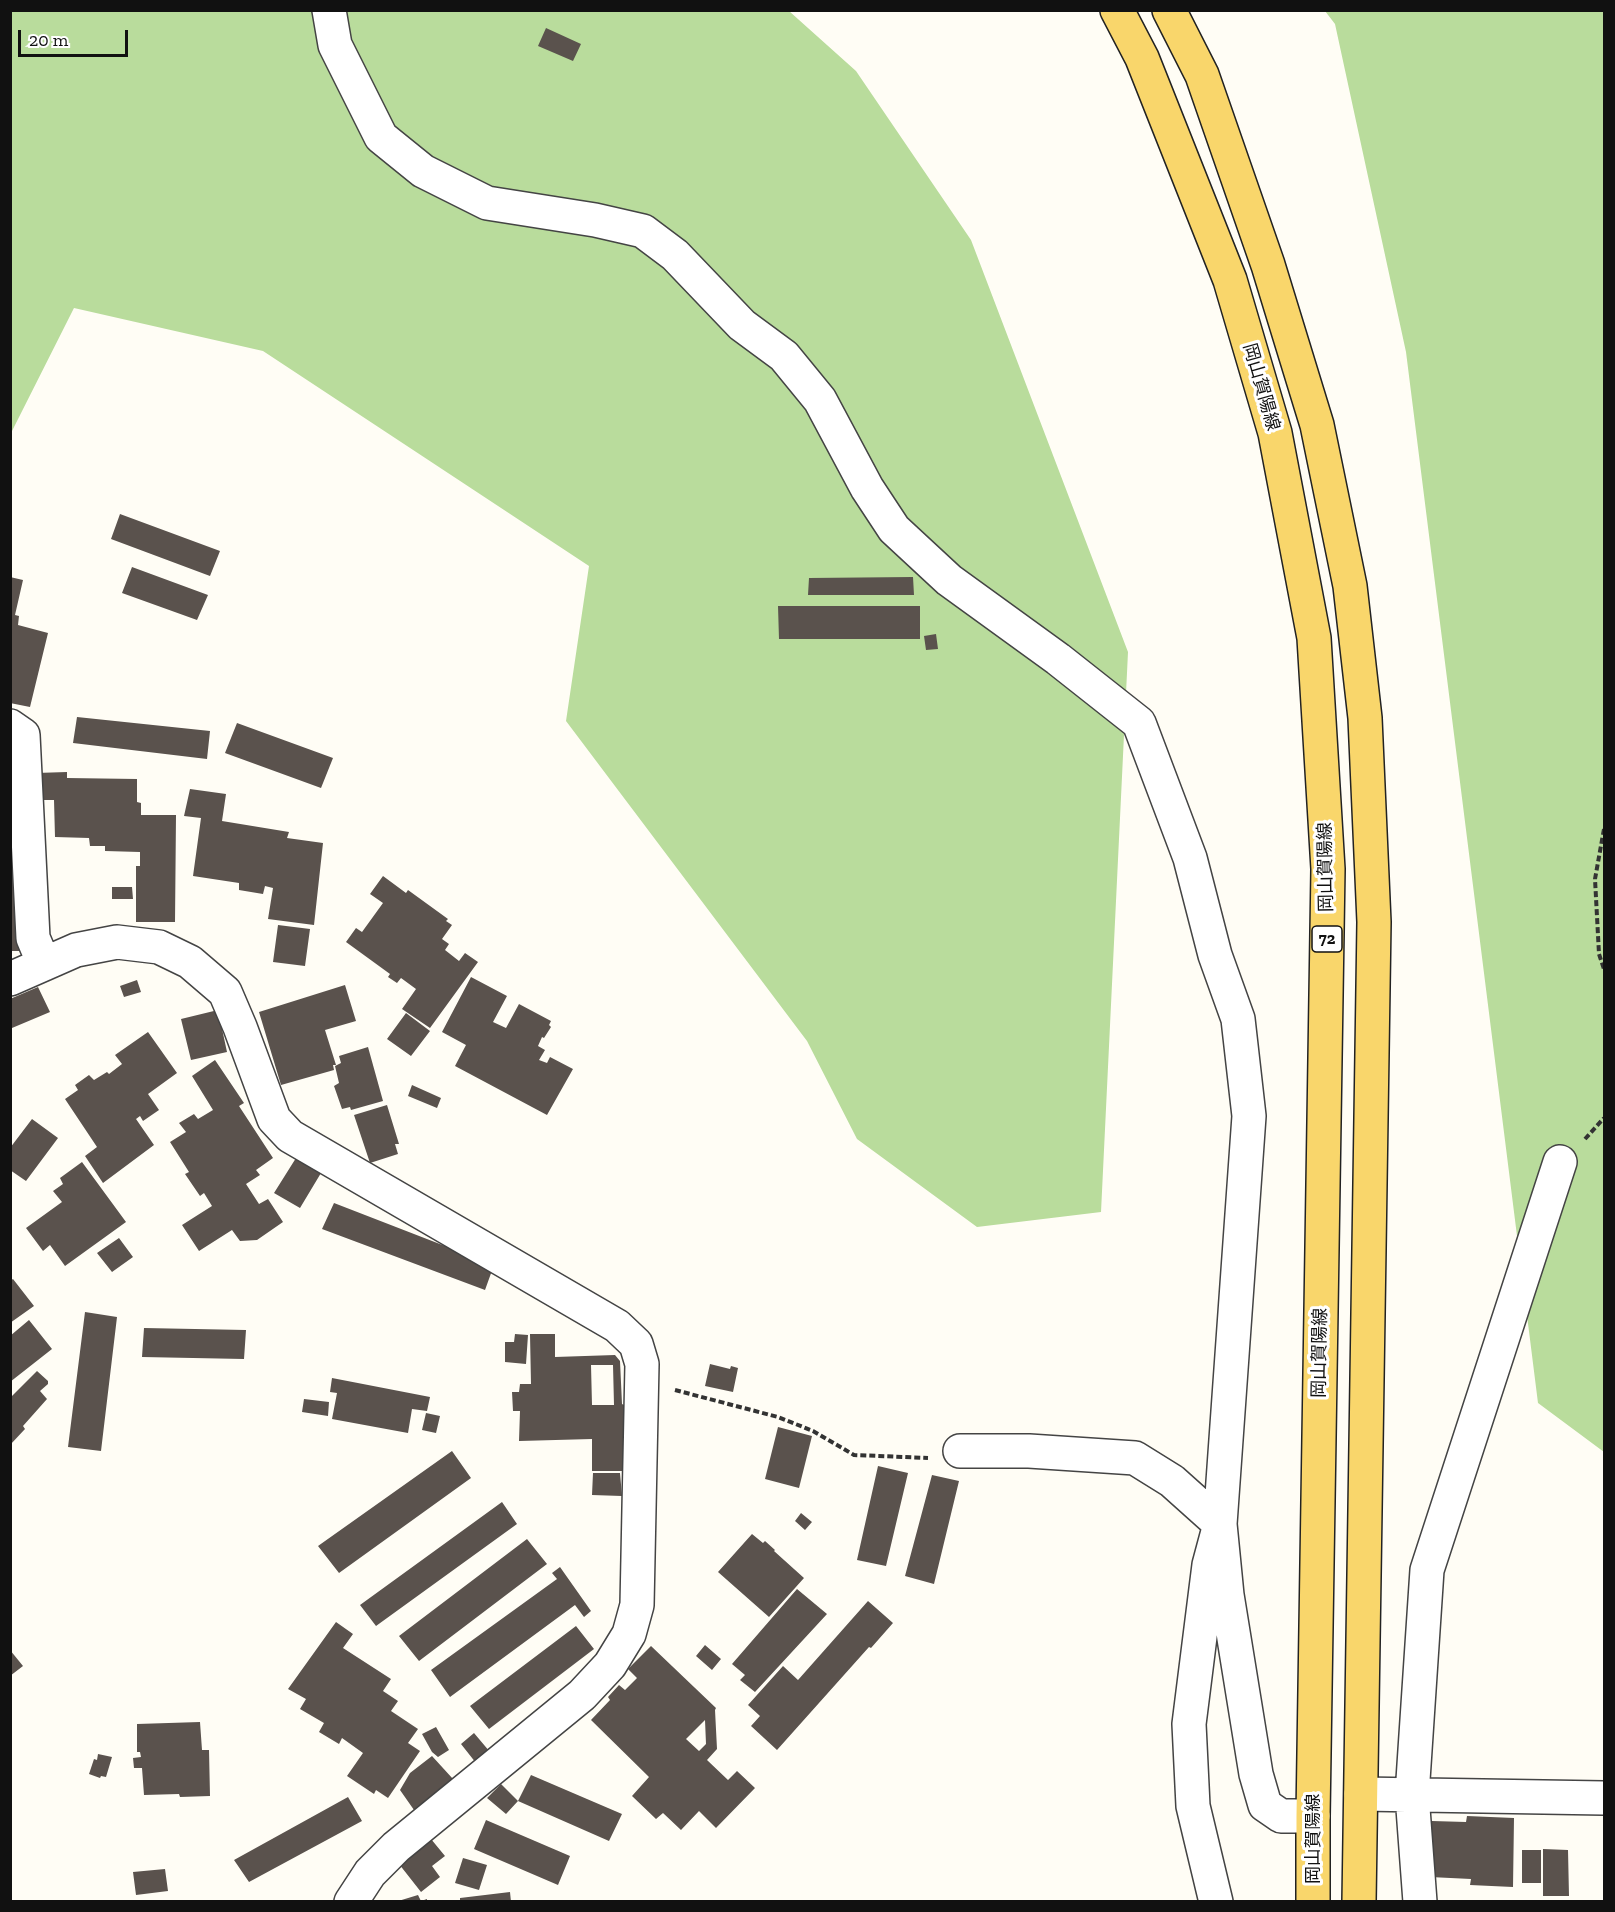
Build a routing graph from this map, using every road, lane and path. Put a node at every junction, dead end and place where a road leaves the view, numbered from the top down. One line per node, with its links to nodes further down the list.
1 (329, 10): 12 (street)
2 (1117, 10): 16 (main road, 岡山賀陽線 / 72)
3 (1169, 10): 13 (main road)
4 (10, 726): 6 (street)
5 (1605, 829): 7 (path)
6 (44, 964): 8 (street); 10 (street)
7 (1605, 969)
8 (10, 979)
9 (1560, 1162): 14 (street)
10 (642, 1383): 11 (path); 18 (street)
11 (960, 1451): 12 (street)
12 (1220, 1524): 16 (street); 19 (street)
13 (1361, 1794): 14 (street); 17 (main road)
14 (1412, 1795): 15 (street); 23 (street)
15 (1605, 1797)
16 (1313, 1816): 20 (main road, 岡山賀陽線 / 72)
17 (1359, 1850): 21 (main road); 22 (main road)
18 (351, 1902)
19 (1216, 1902)
20 (1313, 1902)
21 (1359, 1902)
22 (1368, 1902)
23 (1420, 1902)

